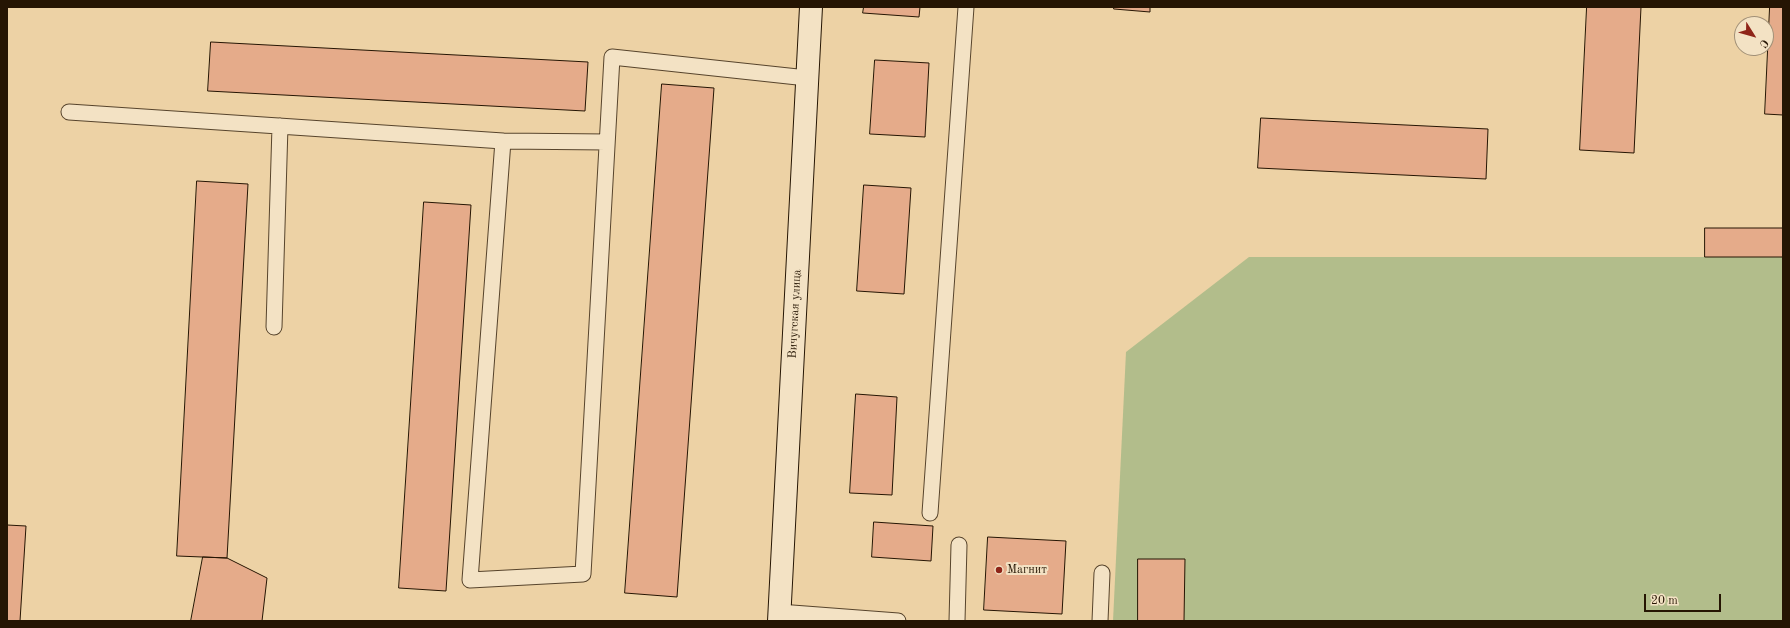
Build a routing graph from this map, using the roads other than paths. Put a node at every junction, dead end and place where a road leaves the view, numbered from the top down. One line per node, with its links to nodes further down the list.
1 (811, 7): 3 (main road, Вичугская улица)
2 (966, 7): 9 (lane)
3 (807, 78): 7 (lane); 12 (main road, Вичугская улица)
4 (69, 112): 5 (lane)
5 (280, 126): 6 (lane); 8 (lane)
6 (503, 140): 7 (lane); 7 (lane)
7 (608, 142)
8 (274, 327)
9 (930, 513)
10 (959, 545): 14 (lane)
11 (1102, 573): 15 (lane)
12 (779, 617): 13 (lane)
13 (898, 621)
14 (957, 621)
15 (1100, 621)

